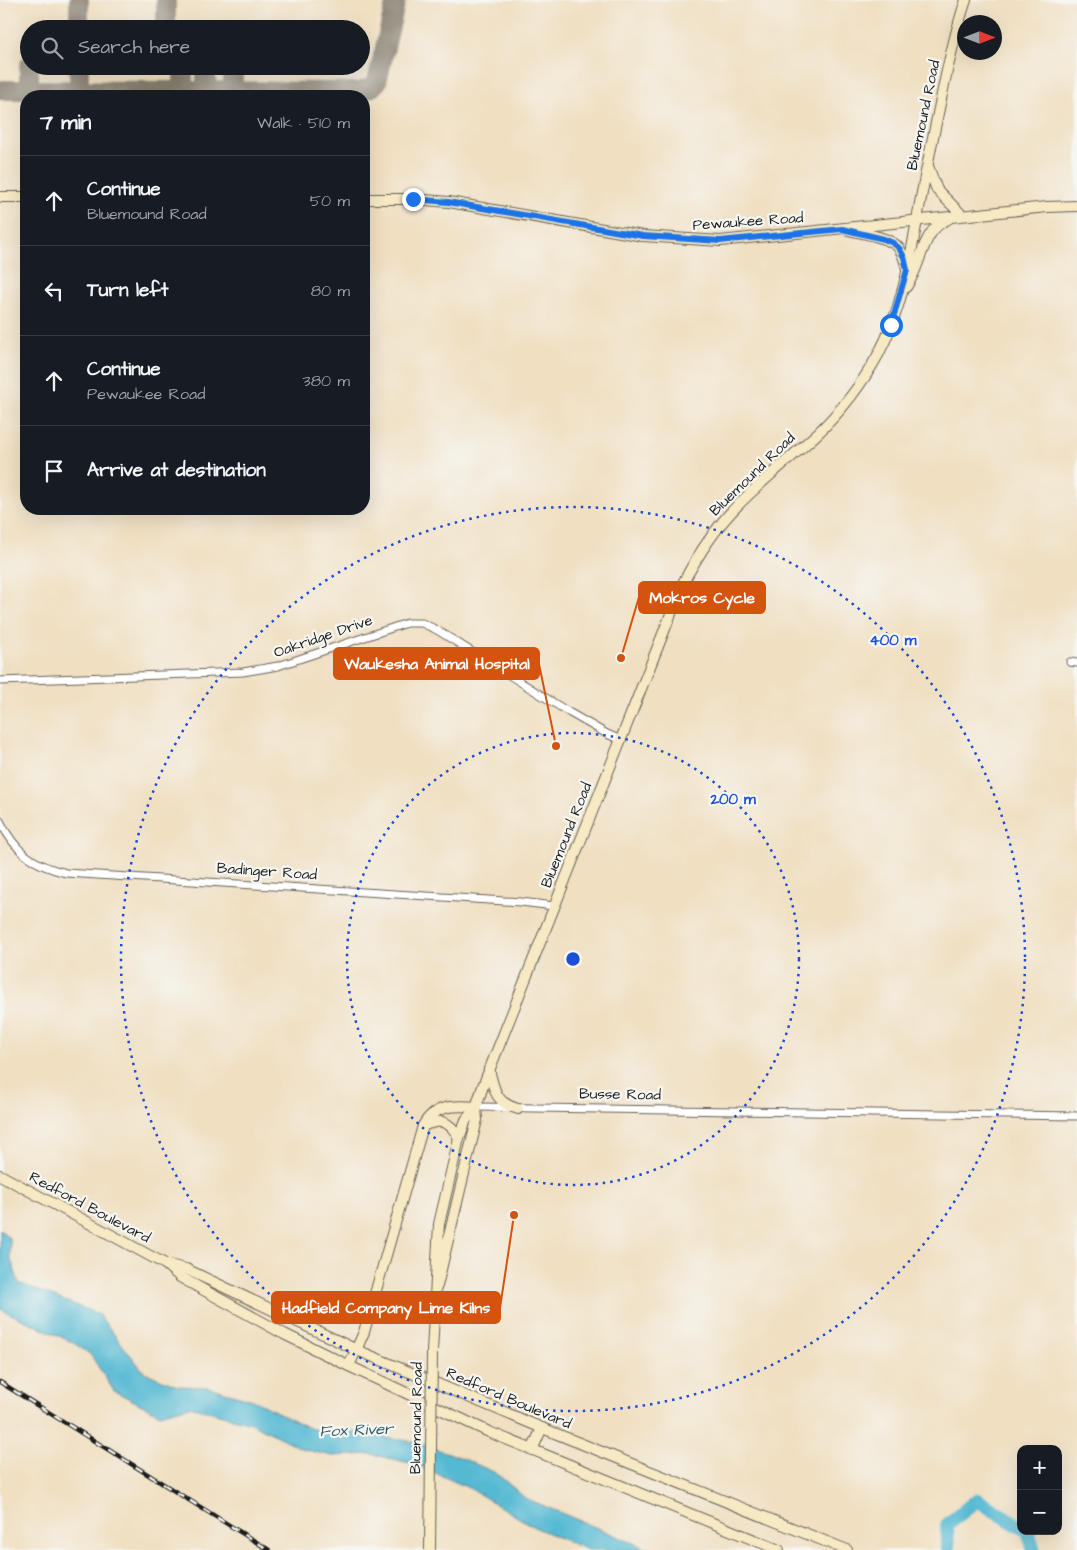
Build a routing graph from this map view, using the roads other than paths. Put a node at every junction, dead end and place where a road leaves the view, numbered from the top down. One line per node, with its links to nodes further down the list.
1 (966, 0): 2 (main road, Bluemound Road)
2 (927, 165): 7 (main road); 8 (main road, Bluemound Road)
3 (0, 196): 4 (main road)
4 (20, 197)
5 (370, 199): 9 (main road, Pewaukee Road)
6 (1077, 206): 7 (main road, Pewaukee Road)
7 (959, 216): 8 (main road, Pewaukee Road); 11 (main road)
8 (917, 220): 9 (main road, Pewaukee Road); 10 (main road, Bluemound Road)
9 (842, 229): 10 (main road)
10 (907, 270): 11 (main road, Bluemound Road)
11 (901, 293): 13 (main road, Bluemound Road)
12 (0, 681): 13 (street, Oakridge Drive)
13 (621, 740): 15 (main road, Bluemound Road)
14 (0, 821): 15 (street, Badinger Road)
15 (554, 906): 16 (main road, Bluemound Road)
16 (489, 1069): 17 (main road, Bluemound Road); 18 (main road)
17 (476, 1107): 18 (street, Busse Road); 20 (main road, Busse Road); 21 (main road, Bluemound Road); 24 (main road, Bluemound Road)
18 (518, 1108): 19 (street, Busse Road)
19 (1077, 1116)
20 (423, 1126): 21 (main road); 25 (main road)
21 (460, 1138): 24 (main road, Bluemound Road)
22 (0, 1175): 23 (main road, Redford Boulevard)
23 (165, 1264): 25 (main road, Redford Boulevard); 26 (main road, Redford Boulevard)
24 (437, 1286): 29 (main road, Bluemound Road, bridge)
25 (356, 1350): 26 (main road); 27 (main road, Redford Boulevard)
26 (348, 1366): 28 (main road, Redford Boulevard)
27 (542, 1428): 28 (main road); 31 (main road, Redford Boulevard)
28 (532, 1450): 30 (main road, Redford Boulevard)
29 (430, 1550)
30 (779, 1550)
31 (846, 1550)

